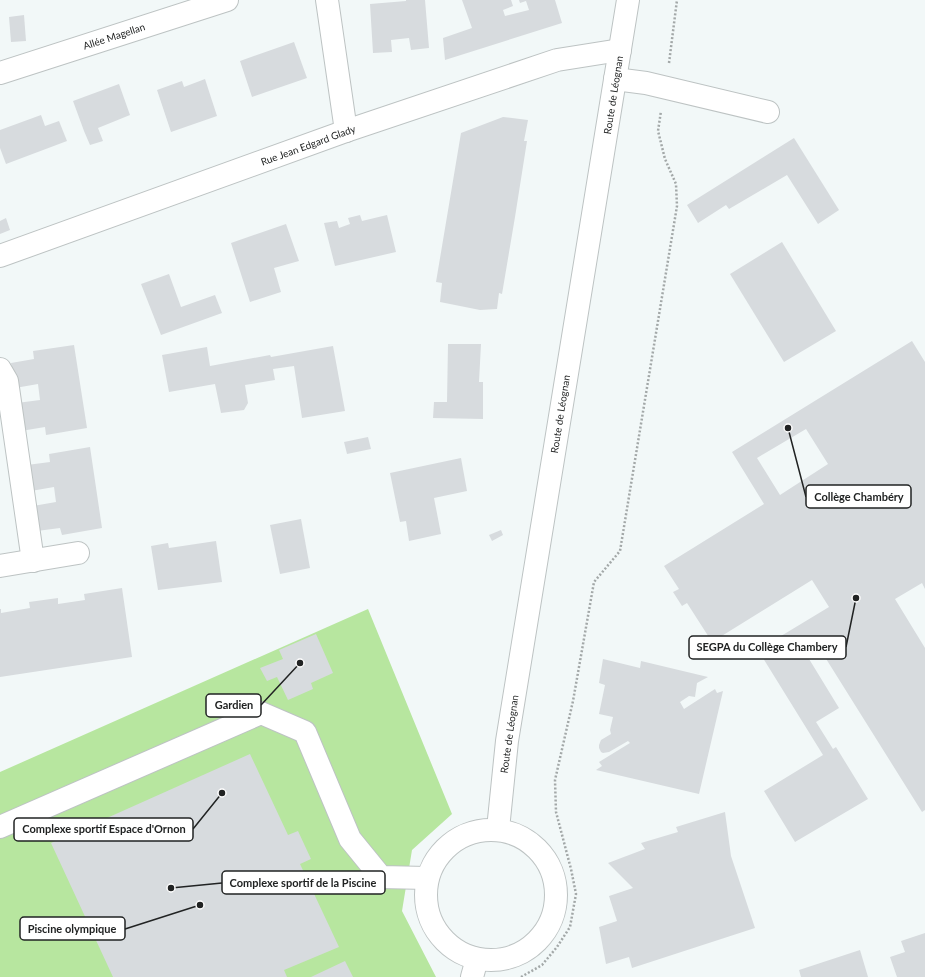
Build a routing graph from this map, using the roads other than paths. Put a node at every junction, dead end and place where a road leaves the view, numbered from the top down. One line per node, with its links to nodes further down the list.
1 (228, 0): 5 (street, Allée Magellan)
2 (327, 0): 8 (street)
3 (628, 0): 4 (street, Route de Léognan)
4 (620, 50): 6 (street, Route de Léognan); 8 (street, Rue Jean Edgard Glady)
5 (0, 73)
6 (615, 79): 7 (street); 15 (street, Route de Léognan)
7 (768, 112)
8 (346, 131): 9 (street, Rue Jean Edgard Glady)
9 (0, 256)
10 (0, 369): 12 (street)
11 (78, 552): 12 (street)
12 (33, 561): 13 (street)
13 (0, 566)
14 (0, 827): 16 (street)
15 (498, 830): 16 (street); 17 (street)
16 (427, 878): 17 (street)
17 (475, 968)

